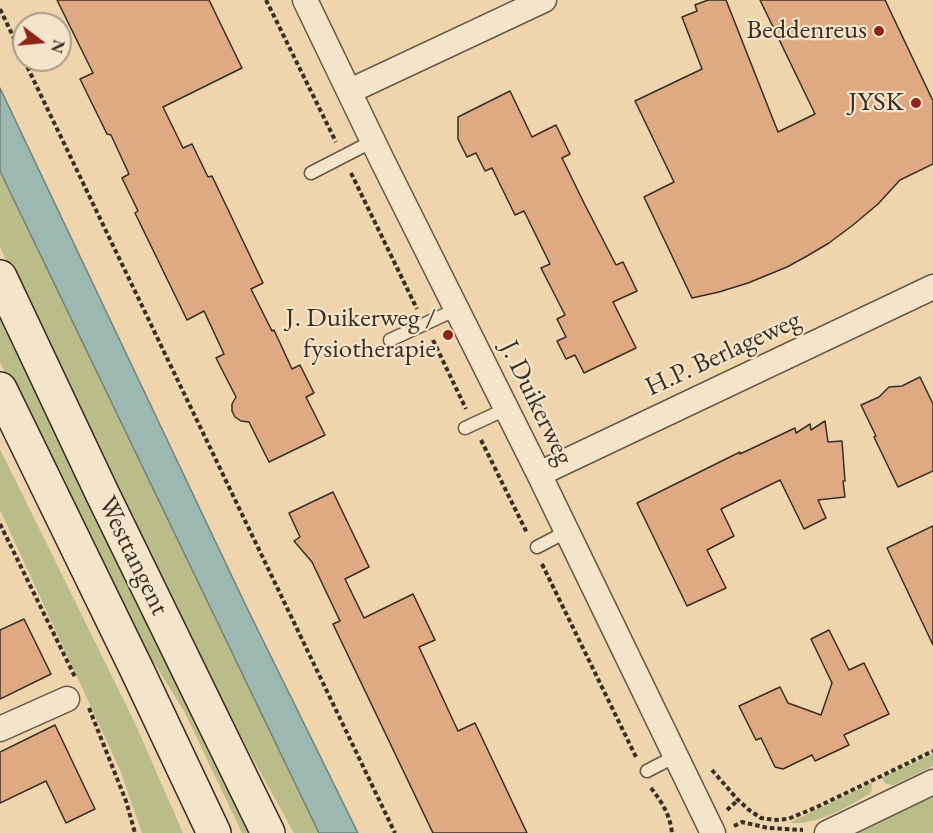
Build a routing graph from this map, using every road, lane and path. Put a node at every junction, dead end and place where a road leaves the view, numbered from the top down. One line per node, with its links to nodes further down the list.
1 (305, 0): 6 (street, J. Duikerweg)
2 (544, 0): 6 (street)
3 (0, 9): 4 (path)
4 (12, 34)
5 (30, 72): 31 (path)
6 (350, 91): 7 (street, J. Duikerweg)
7 (373, 141): 8 (lane); 11 (street, J. Duikerweg)
8 (311, 173)
9 (0, 277): 30 (main road, Westtangent)
10 (933, 287): 16 (street, H.P. Berlageweg)
11 (457, 309): 12 (lane); 14 (street, J. Duikerweg)
12 (390, 340)
13 (0, 389): 29 (main road, Westtangent)
14 (506, 409): 15 (lane); 16 (street, J. Duikerweg)
15 (465, 428)
16 (538, 474): 17 (street, J. Duikerweg)
17 (566, 532): 18 (lane); 22 (street, J. Duikerweg)
18 (537, 547)
19 (67, 699): 20 (street)
20 (0, 729)
21 (933, 751): 23 (path)
22 (676, 756): 24 (lane); 32 (street, J. Duikerweg)
23 (712, 770)
24 (646, 771)
25 (933, 782): 28 (street)
26 (738, 824): 27 (path)
27 (768, 828): 28 (path); 33 (path)
28 (833, 830)
29 (214, 833)
30 (268, 833)
31 (395, 833)
32 (713, 833)
33 (770, 833)

